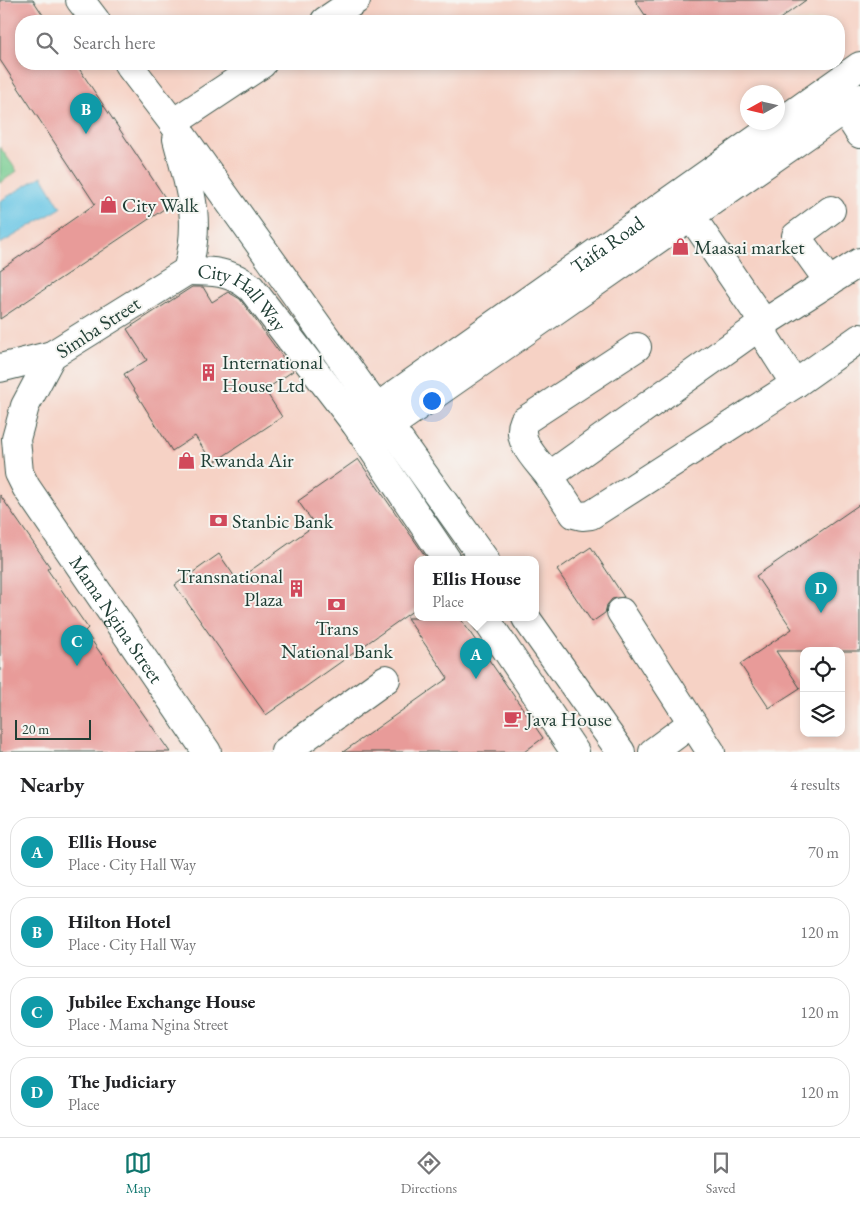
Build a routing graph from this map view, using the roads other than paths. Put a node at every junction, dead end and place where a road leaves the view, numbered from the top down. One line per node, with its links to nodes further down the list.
1 (80, 0): 3 (street)
2 (356, 0): 4 (street)
3 (91, 15)
4 (334, 15)
5 (860, 66): 22 (street, Taifa Road)
6 (133, 70): 9 (street, City Hall Way)
7 (253, 70): 9 (street)
8 (852, 104): 10 (street); 12 (street, Taifa Road)
9 (173, 123): 14 (street, City Hall Way); 22 (street, City Hall Way)
10 (860, 134)
11 (831, 210): 15 (street)
12 (683, 221): 16 (street); 22 (street, Taifa Road)
13 (860, 262): 15 (street)
14 (186, 271): 19 (street, Simba Street); 22 (street, City Hall Way)
15 (828, 282): 16 (street)
16 (761, 330): 21 (street); 23 (street)
17 (860, 338): 21 (street)
18 (637, 347): 23 (street)
19 (52, 355): 20 (street); 24 (street, Simba Street)
20 (0, 368)
21 (795, 384): 23 (street)
22 (372, 424): 25 (street, City Hall Way); 26 (street, City Hall Way)
23 (549, 476)
24 (26, 487): 32 (street, Mama Ngina Street)
25 (445, 556)
26 (482, 556)
27 (621, 612): 31 (street)
28 (487, 621): 34 (street)
29 (528, 621): 35 (street)
30 (386, 679): 33 (street)
31 (692, 724): 36 (street); 37 (street)
32 (207, 752)
33 (285, 752)
34 (574, 752)
35 (621, 752)
36 (653, 752)
37 (711, 752)

